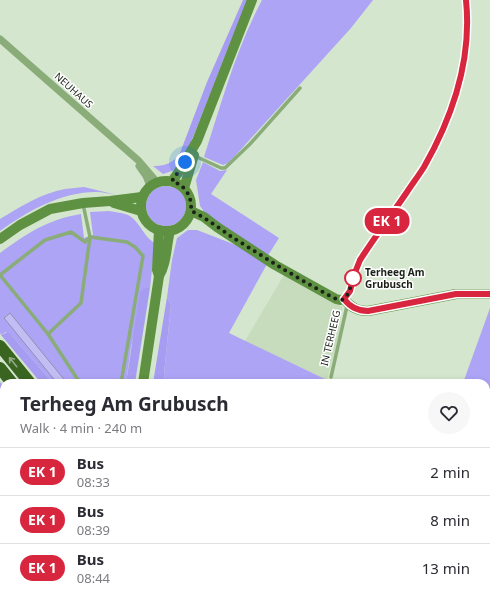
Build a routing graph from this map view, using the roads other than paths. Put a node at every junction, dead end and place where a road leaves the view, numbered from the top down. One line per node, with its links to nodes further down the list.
1 (252, 0): 5 (main road)
2 (466, 0): 21 (street, IN TERHEEG)
3 (0, 39): 8 (street, NEUHAUS)
4 (300, 88): 6 (lane)
5 (197, 141): 6 (main road); 7 (main road)
6 (194, 155): 9 (main road)
7 (172, 181): 8 (main road); 9 (main road)
8 (153, 184): 10 (main road)
9 (184, 188): 14 (main road)
10 (142, 197): 11 (main road); 13 (main road)
11 (110, 201): 12 (main road); 13 (main road)
12 (83, 203): 17 (lane); 18 (main road)
13 (141, 211): 15 (main road)
14 (189, 216): 16 (main road); 21 (main road)
15 (159, 230): 16 (main road); 19 (main road)
16 (170, 231): 19 (main road)
17 (90, 237): 22 (lane); 22 (lane); 29 (lane)
18 (0, 239)
19 (159, 276): 30 (main road)
20 (490, 294): 21 (main road)
21 (346, 301): 25 (lane, IN TERHEEG)
22 (48, 334): 28 (lane)
23 (0, 346): 27 (highway, one-way to 23)
24 (0, 368): 26 (highway)
25 (331, 377)
26 (9, 379)
27 (27, 379)
28 (77, 379)
29 (122, 379)
30 (144, 379)

